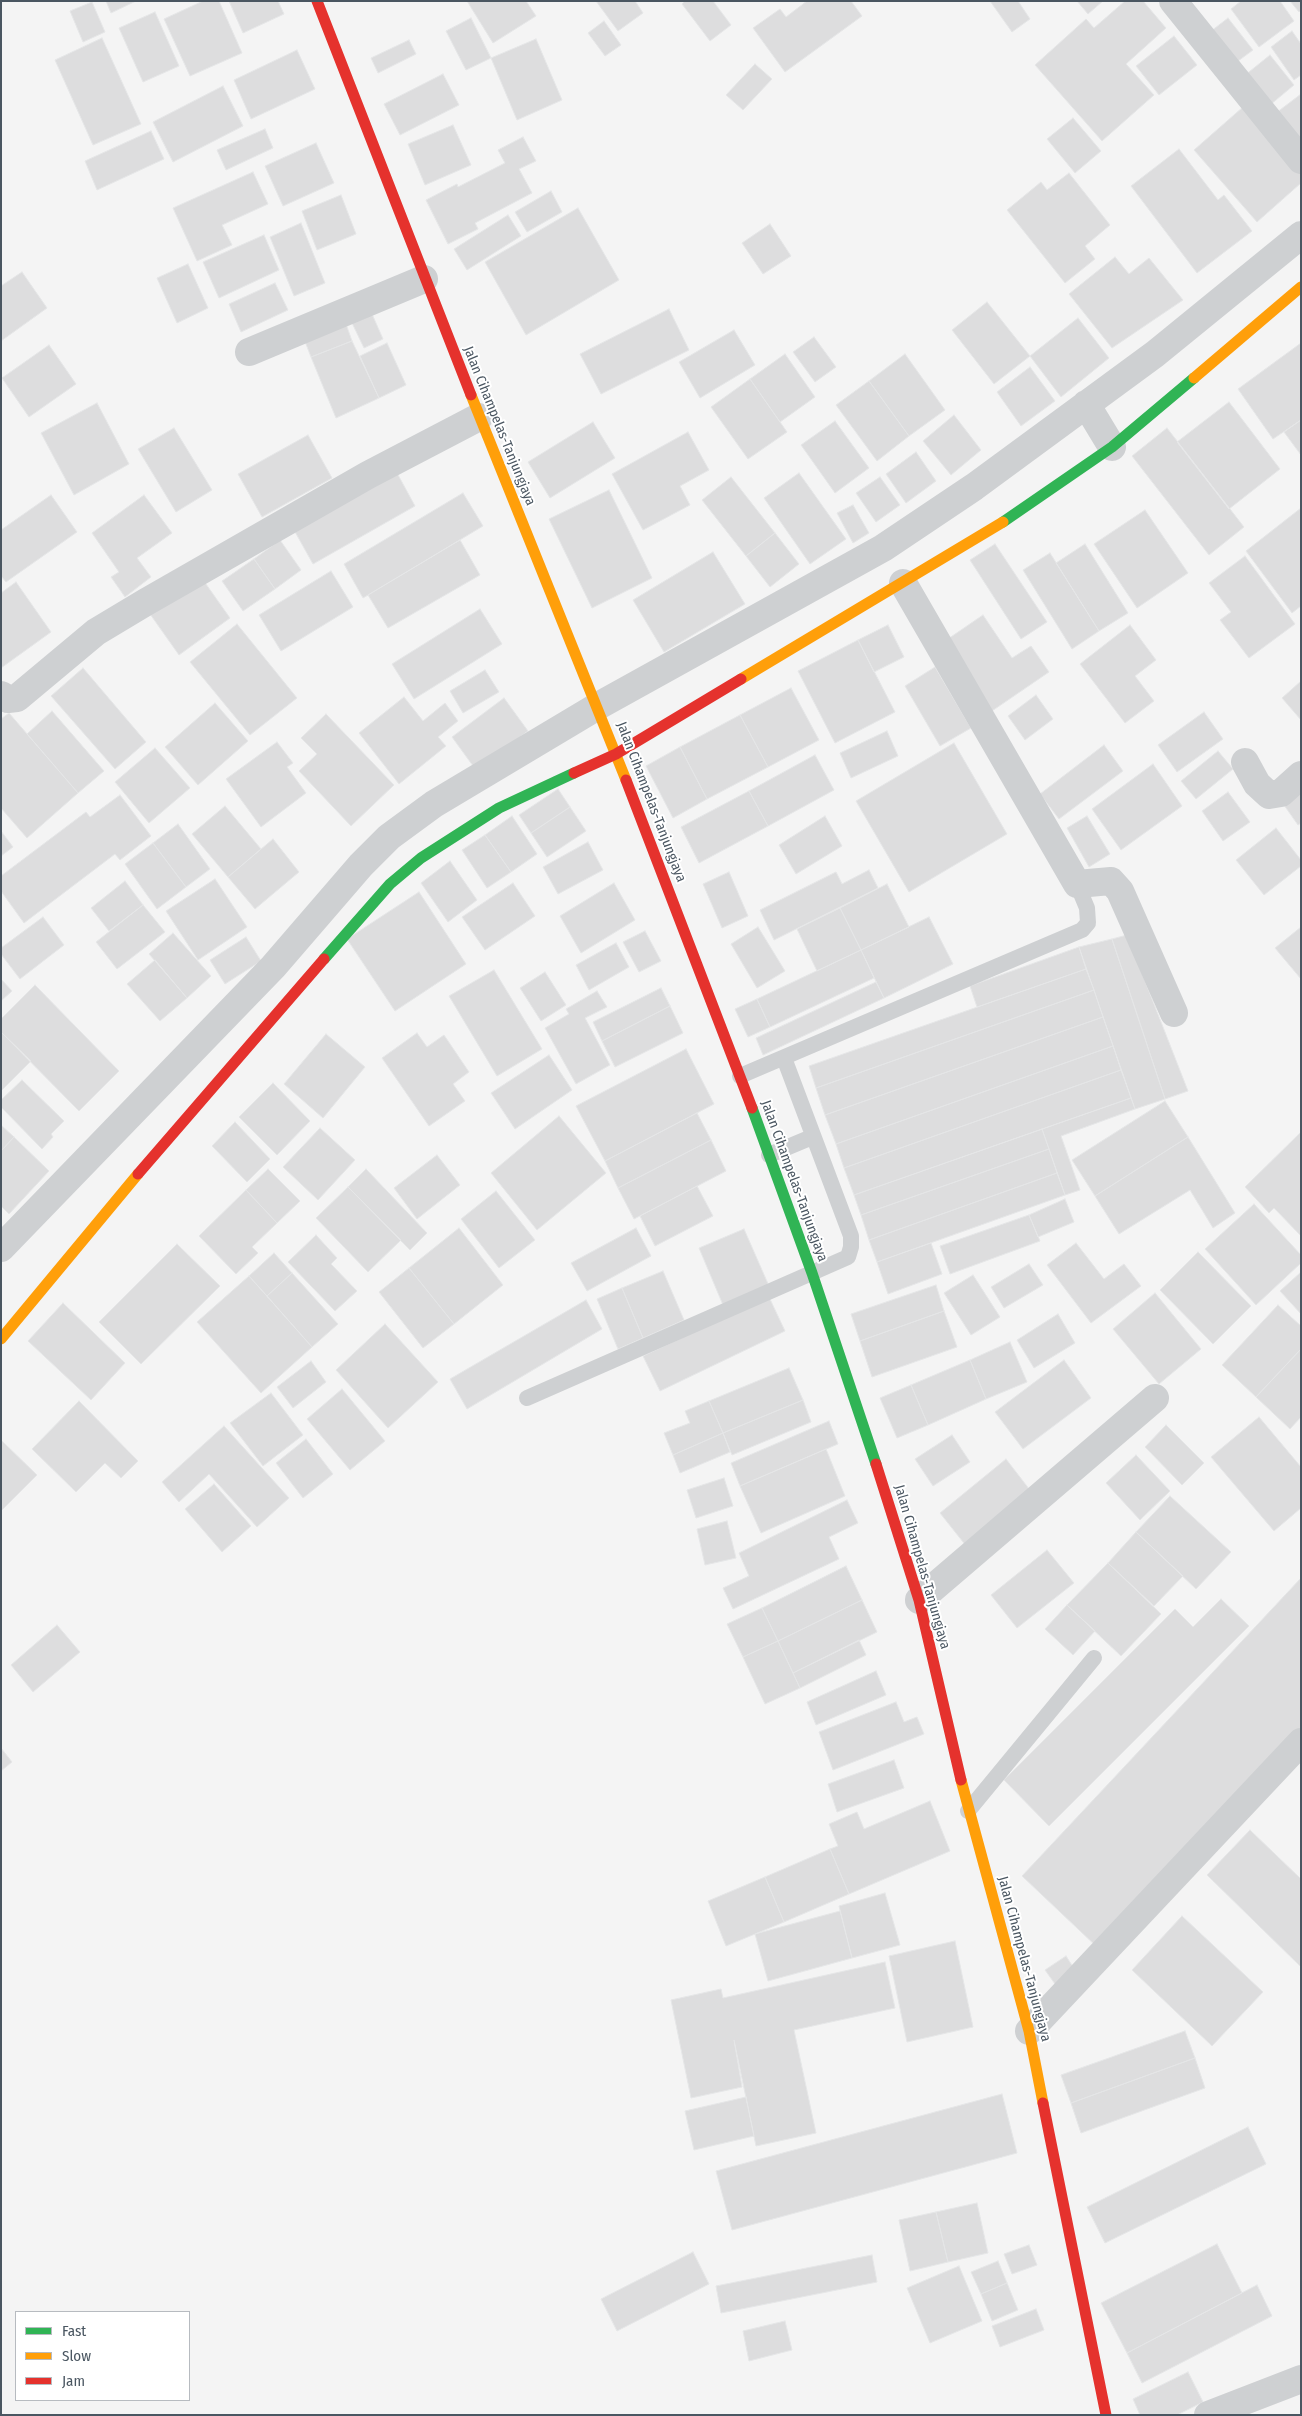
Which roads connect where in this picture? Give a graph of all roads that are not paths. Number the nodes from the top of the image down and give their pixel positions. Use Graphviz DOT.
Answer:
graph roads {
  1 [pos="317,1"];
  2 [pos="1173,1"];
  3 [pos="1301,160"];
  4 [pos="1301,235"];
  5 [pos="424,280"];
  6 [pos="1301,287"];
  7 [pos="249,352"];
  8 [pos="478,417"];
  9 [pos="1100,428"];
  10 [pos="903,583"];
  11 [pos="1,695"];
  12 [pos="598,706"];
  13 [pos="616,754"];
  14 [pos="1245,762"];
  15 [pos="1301,775"];
  16 [pos="1077,884"];
  17 [pos="1174,1013"];
  18 [pos="784,1058"];
  19 [pos="740,1076"];
  20 [pos="812,1137"];
  21 [pos="769,1155"];
  22 [pos="6,1233"];
  23 [pos="812,1274"];
  24 [pos="1,1339"];
  25 [pos="526,1398"];
  26 [pos="1155,1398"];
  27 [pos="919,1600"];
  28 [pos="1094,1658"];
  29 [pos="1301,1742"];
  30 [pos="968,1811"];
  31 [pos="1029,2031"];
  32 [pos="1301,2379"];
  33 [pos="1106,2415"];
  34 [pos="1208,2415"];
  1 -- 5 [label="main road, Jalan Cihampelas-Tanjungjaya"];
  2 -- 3 [label="street"];
  4 -- 9 [label="street"];
  5 -- 7 [label="street"];
  5 -- 8 [label="main road, Jalan Cihampelas-Tanjungjaya"];
  6 -- 9 [label="main road"];
  8 -- 11 [label="street"];
  8 -- 12 [label="main road, Jalan Cihampelas-Tanjungjaya"];
  9 -- 10 [label="main road"];
  9 -- 12 [label="street"];
  10 -- 13 [label="main road"];
  10 -- 16 [label="street"];
  12 -- 13 [label="main road, Jalan Cihampelas-Tanjungjaya"];
  12 -- 22 [label="street"];
  13 -- 19 [label="main road, Jalan Cihampelas-Tanjungjaya"];
  13 -- 24 [label="main road"];
  14 -- 15 [label="street"];
  16 -- 17 [label="street"];
  16 -- 18 [label="lane"];
  18 -- 19 [label="lane"];
  18 -- 20 [label="lane"];
  19 -- 21 [label="main road, Jalan Cihampelas-Tanjungjaya"];
  20 -- 21 [label="lane"];
  20 -- 23 [label="lane"];
  21 -- 23 [label="main road, Jalan Cihampelas-Tanjungjaya"];
  23 -- 25 [label="lane"];
  23 -- 27 [label="main road, Jalan Cihampelas-Tanjungjaya"];
  26 -- 27 [label="street"];
  27 -- 30 [label="main road, Jalan Cihampelas-Tanjungjaya"];
  28 -- 30 [label="lane"];
  29 -- 31 [label="street"];
  30 -- 31 [label="main road, Jalan Cihampelas-Tanjungjaya"];
  31 -- 33 [label="main road, Jalan Cihampelas-Tanjungjaya"];
  32 -- 34 [label="street"];
}
